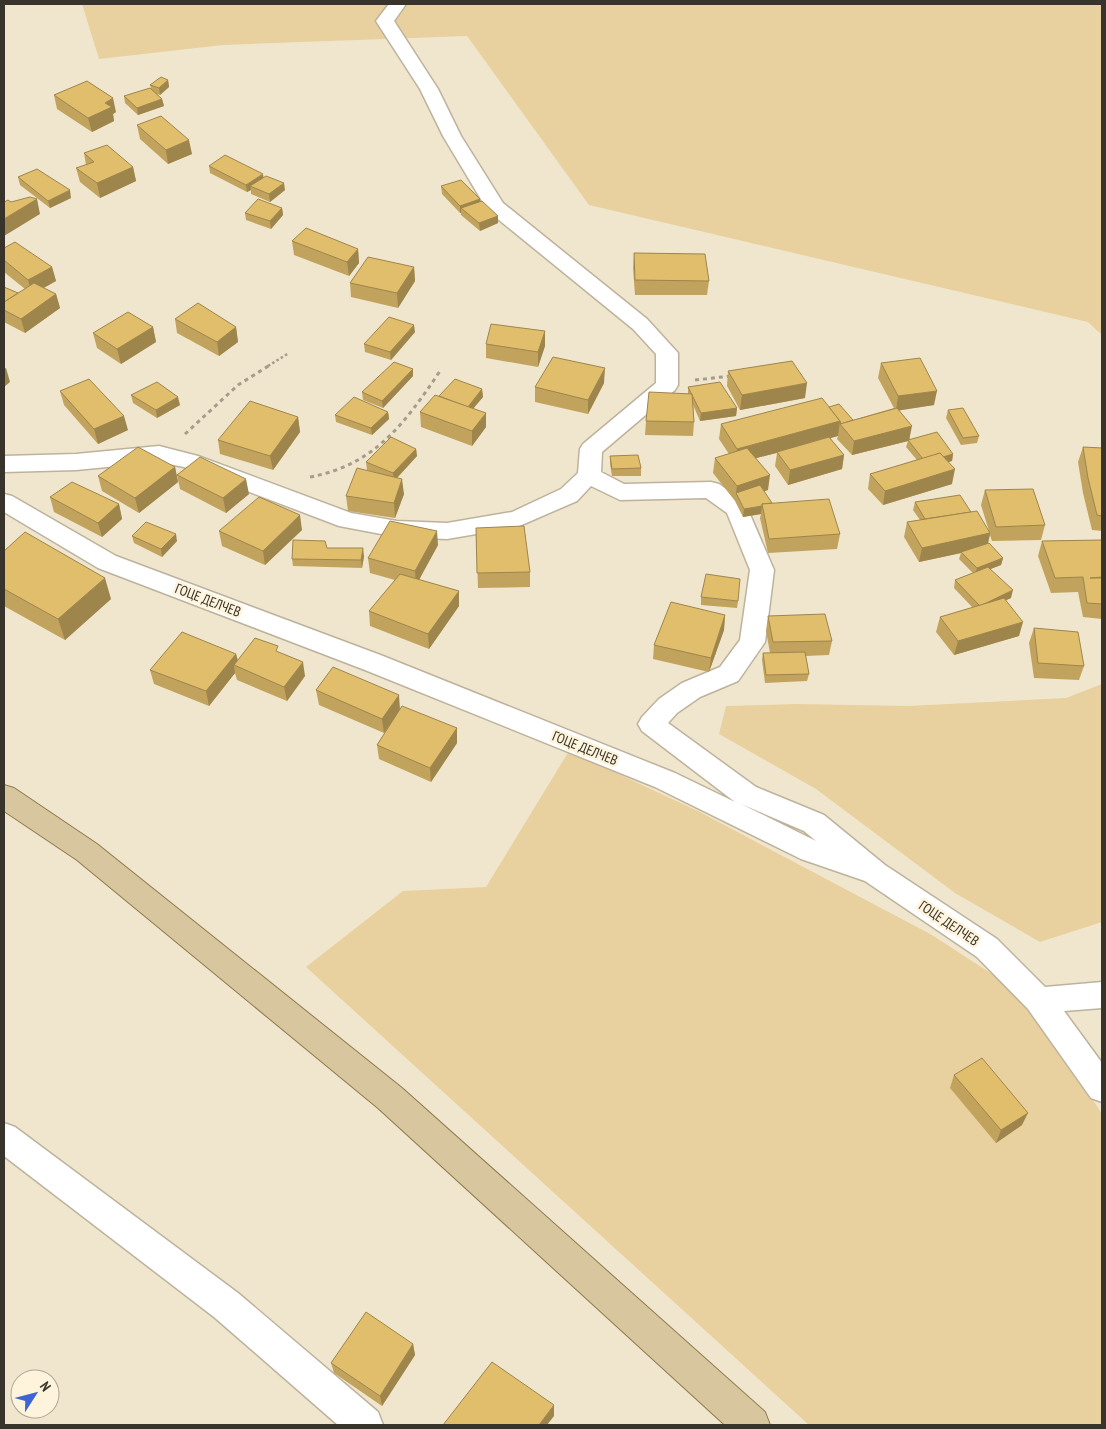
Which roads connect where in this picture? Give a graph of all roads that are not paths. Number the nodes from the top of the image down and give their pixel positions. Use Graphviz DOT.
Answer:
graph roads {
  1 [pos="397,4"];
  2 [pos="4,464"];
  3 [pos="589,475"];
  4 [pos="4,502"];
  5 [pos="4,796"];
  6 [pos="875,873"];
  7 [pos="1102,995"];
  8 [pos="1039,1000"];
  9 [pos="1102,1088"];
  10 [pos="4,1137"];
  11 [pos="366,1425"];
  12 [pos="752,1425"];
  1 -- 3 [label="street"];
  2 -- 3 [label="street"];
  3 -- 6 [label="street"];
  4 -- 6 [label="street, ГОЦЕ ДЕЛЧЕВ"];
  5 -- 12 [label="main road"];
  6 -- 8 [label="street, ГОЦЕ ДЕЛЧЕВ"];
  7 -- 8 [label="street"];
  8 -- 9 [label="street, ГОЦЕ ДЕЛЧЕВ"];
  10 -- 11 [label="street"];
}
